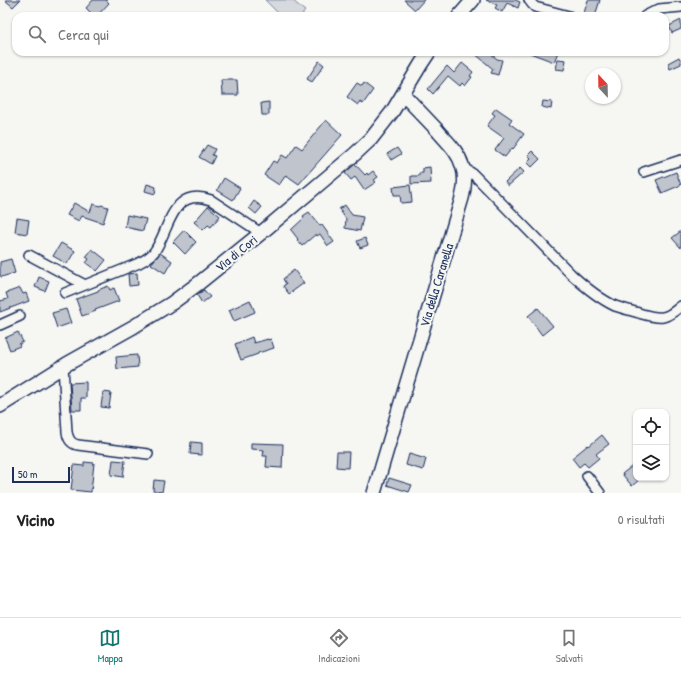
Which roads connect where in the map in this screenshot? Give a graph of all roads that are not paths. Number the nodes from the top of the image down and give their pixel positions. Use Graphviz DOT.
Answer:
graph roads {
  1 [pos="473,0"];
  2 [pos="529,0"];
  3 [pos="681,7"];
  4 [pos="462,12"];
  5 [pos="553,12"];
  6 [pos="653,12"];
  7 [pos="427,56"];
  8 [pos="403,94"];
  9 [pos="681,160"];
  10 [pos="464,168"];
  11 [pos="644,172"];
  12 [pos="261,232"];
  13 [pos="29,255"];
  14 [pos="85,285"];
  15 [pos="65,293"];
  16 [pos="681,306"];
  17 [pos="20,316"];
  18 [pos="0,325"];
  19 [pos="63,366"];
  20 [pos="0,406"];
  21 [pos="148,454"];
  22 [pos="587,476"];
  23 [pos="374,493"];
  24 [pos="600,493"];
  1 -- 4 [label="main road"];
  2 -- 5 [label="street"];
  3 -- 6 [label="street"];
  7 -- 8 [label="main road, Via di Cori"];
  8 -- 10 [label="main road, Via della Caranella"];
  8 -- 12 [label="main road, Via di Cori"];
  9 -- 11 [label="street"];
  10 -- 16 [label="street"];
  10 -- 23 [label="main road, Via della Caranella"];
  12 -- 14 [label="street"];
  12 -- 19 [label="main road, Via di Cori"];
  13 -- 14 [label="street"];
  14 -- 15 [label="street"];
  17 -- 18 [label="street"];
  19 -- 20 [label="main road, Via di Cori"];
  19 -- 21 [label="street"];
  22 -- 24 [label="street"];
}
